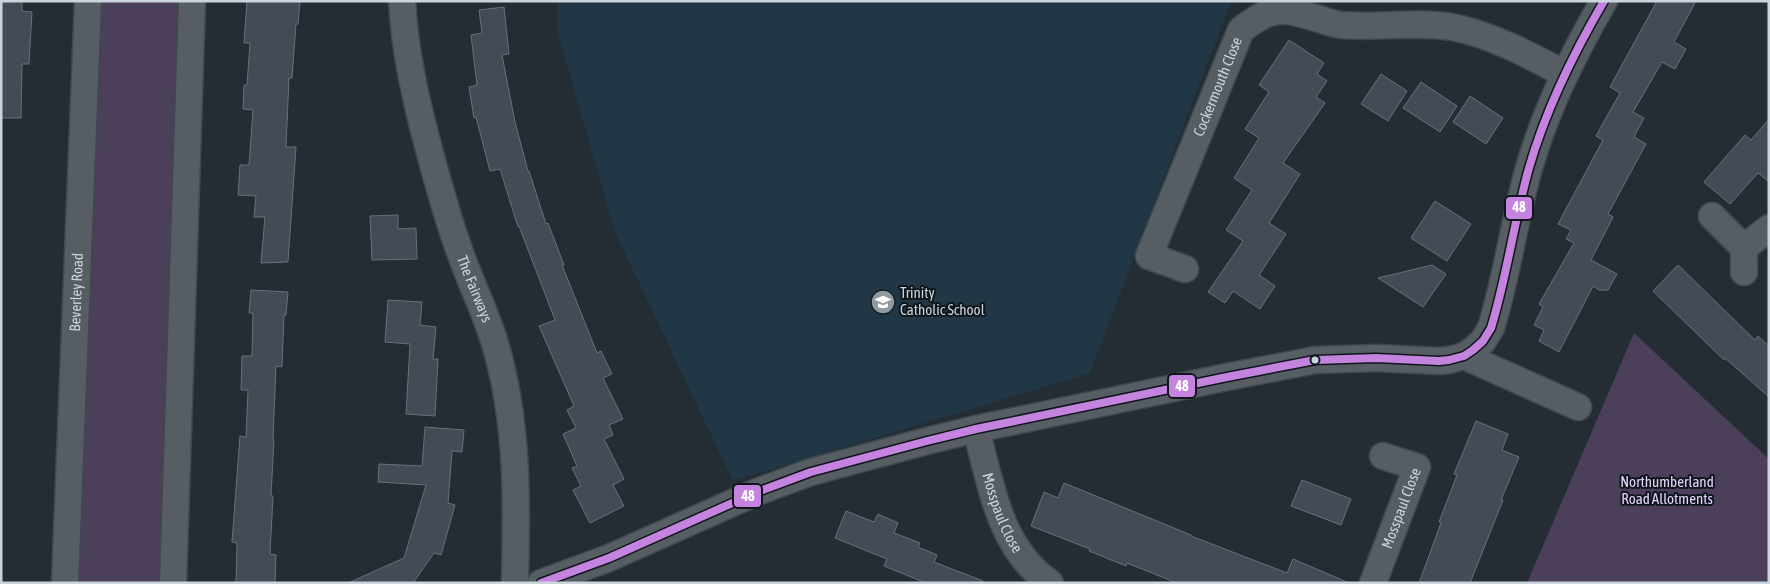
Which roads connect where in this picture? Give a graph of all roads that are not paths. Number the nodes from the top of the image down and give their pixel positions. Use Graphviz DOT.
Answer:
graph roads {
  1 [pos="88,1"];
  2 [pos="192,1"];
  3 [pos="402,1"];
  4 [pos="1604,1"];
  5 [pos="1565,74"];
  6 [pos="1712,216"];
  7 [pos="1769,228"];
  8 [pos="1185,269"];
  9 [pos="1464,356"];
  10 [pos="1578,407"];
  11 [pos="976,429"];
  12 [pos="1384,456"];
  13 [pos="510,582"];
  14 [pos="65,583"];
  15 [pos="173,583"];
  16 [pos="541,583"];
  17 [pos="1050,583"];
  18 [pos="1373,583"];
  1 -- 14 [label="street, Beverley Road"];
  2 -- 15 [label="street"];
  3 -- 13 [label="street, The Fairways"];
  4 -- 5 [label="street"];
  5 -- 8 [label="street, Cockermouth Close"];
  5 -- 9 [label="street"];
  6 -- 7 [label="street"];
  9 -- 10 [label="street"];
  9 -- 11 [label="street"];
  11 -- 16 [label="street"];
  11 -- 17 [label="street, Mosspaul Close"];
  12 -- 18 [label="street, Mosspaul Close"];
}
